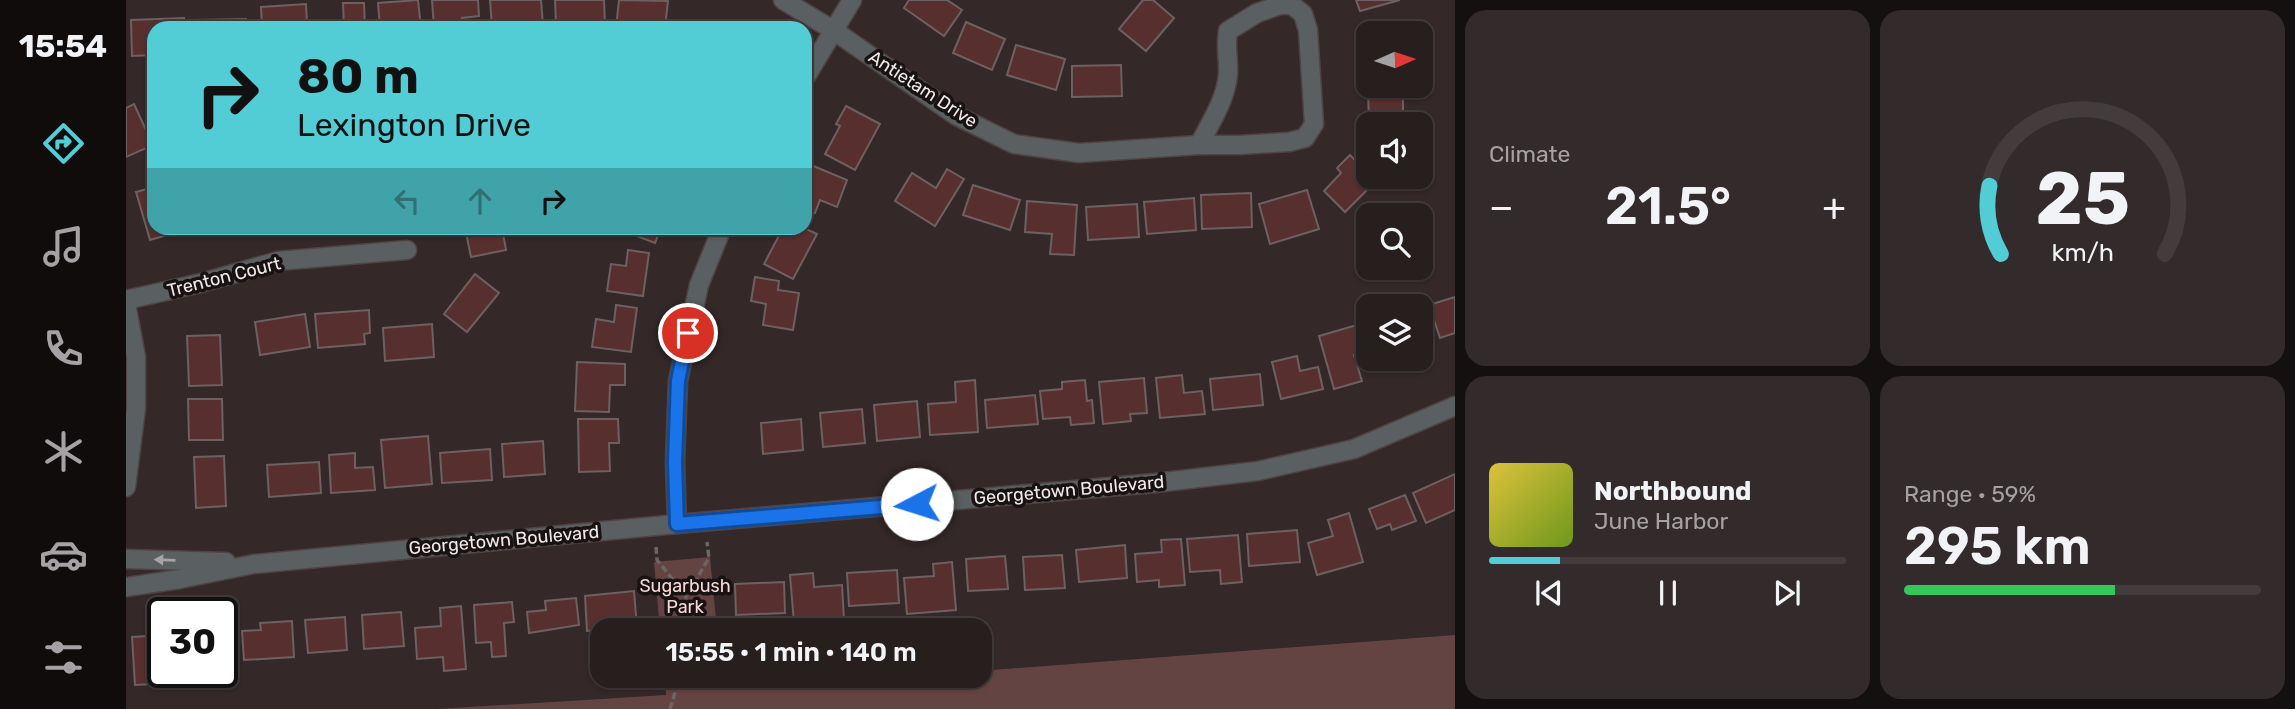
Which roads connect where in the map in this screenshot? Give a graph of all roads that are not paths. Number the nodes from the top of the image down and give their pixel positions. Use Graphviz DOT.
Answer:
graph roads {
  1 [pos="783,0"];
  2 [pos="852,0"];
  3 [pos="833,30"];
  4 [pos="812,66"];
  5 [pos="1199,145"];
  6 [pos="719,235"];
  7 [pos="407,250"];
  8 [pos="126,302"];
  9 [pos="1455,406"];
  10 [pos="126,487"];
  11 [pos="677,524"];
  12 [pos="126,559"];
  13 [pos="254,564"];
  14 [pos="126,587"];
  1 -- 3 [label="street, Antietam Drive"];
  2 -- 3 [label="street"];
  3 -- 4 [label="street"];
  3 -- 5 [label="street, Antietam Drive"];
  5 -- 5 [label="street, Antietam Drive"];
  6 -- 11 [label="street"];
  7 -- 8 [label="street, Trenton Court"];
  8 -- 10 [label="street"];
  9 -- 11 [label="street, Georgetown Boulevard"];
  11 -- 13 [label="street, Georgetown Boulevard"];
  13 -- 12 [label="street, Georgetown Boulevard, one-way"];
  13 -- 14 [label="street, Georgetown Boulevard"];
}
